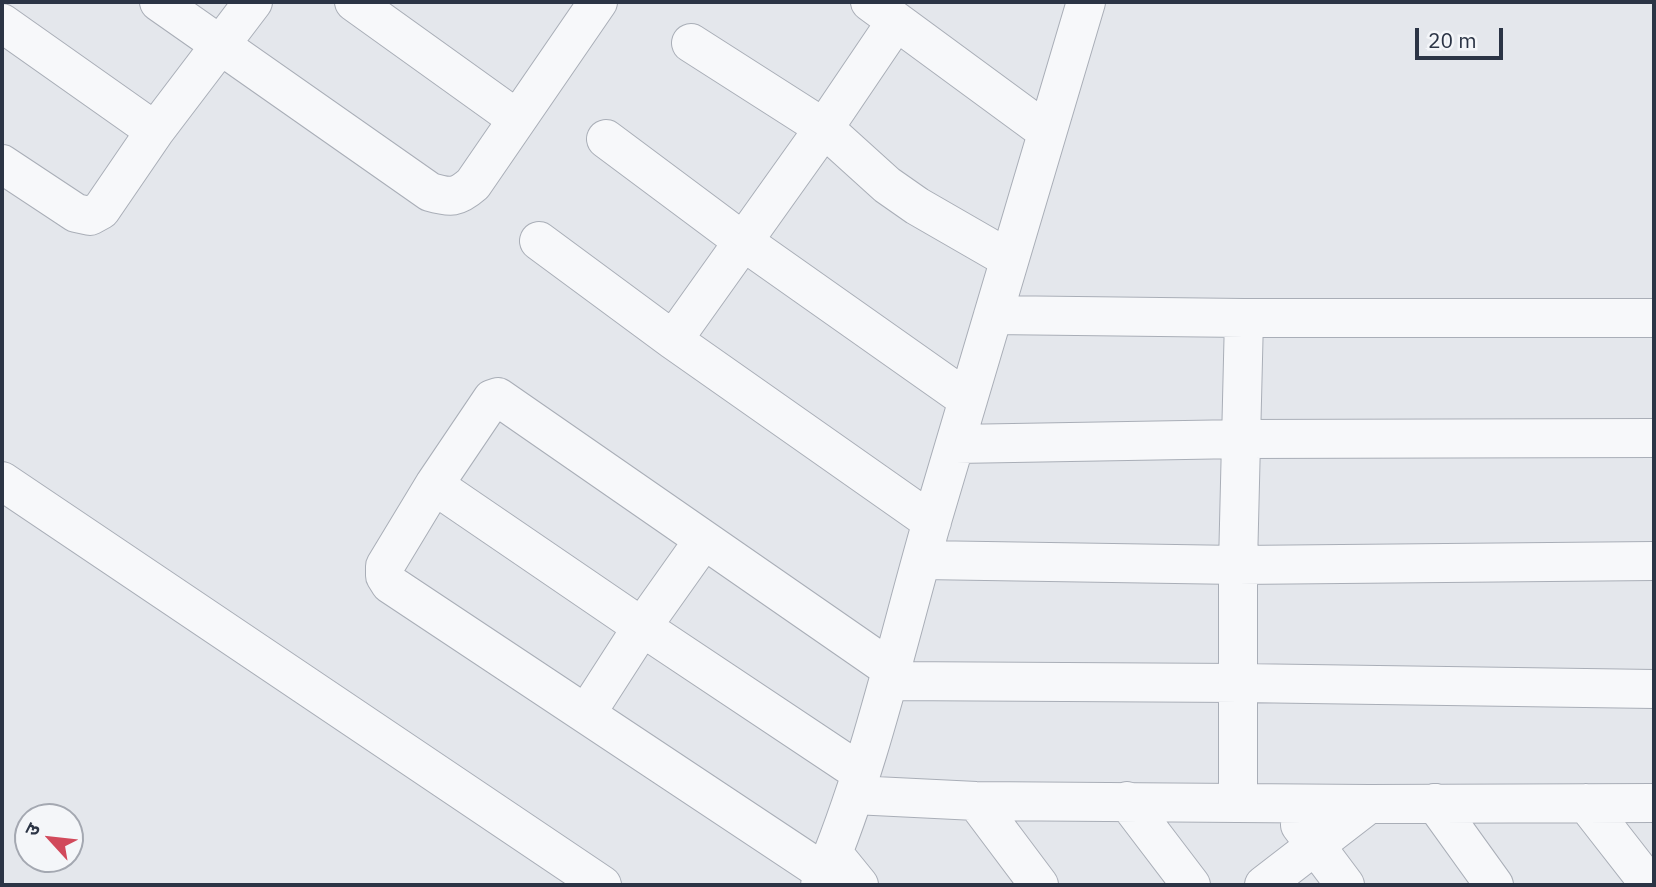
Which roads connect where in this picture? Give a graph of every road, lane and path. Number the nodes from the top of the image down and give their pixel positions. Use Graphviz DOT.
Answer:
graph roads {
  1 [pos="159,2"];
  2 [pos="253,2"];
  3 [pos="354,2"];
  4 [pos="598,2"];
  5 [pos="1086,2"];
  6 [pos="883,12"];
  7 [pos="2,23"];
  8 [pos="691,43"];
  9 [pos="219,44"];
  10 [pos="517,119"];
  11 [pos="824,128"];
  12 [pos="155,131"];
  13 [pos="1047,132"];
  14 [pos="606,139"];
  15 [pos="2,164"];
  16 [pos="539,241"];
  17 [pos="744,242"];
  18 [pos="1009,259"];
  19 [pos="993,315"];
  20 [pos="1244,318"];
  21 [pos="1654,318"];
  22 [pos="673,340"];
  23 [pos="968,400"];
  24 [pos="1654,438"];
  25 [pos="1242,439"];
  26 [pos="956,444"];
  27 [pos="2,481"];
  28 [pos="434,485"];
  29 [pos="932,522"];
  30 [pos="703,541"];
  31 [pos="923,560"];
  32 [pos="1654,561"];
  33 [pos="1238,565"];
  34 [pos="642,627"];
  35 [pos="891,676"];
  36 [pos="1240,683"];
  37 [pos="1654,689"];
  38 [pos="586,714"];
  39 [pos="857,784"];
  40 [pos="975,801"];
  41 [pos="1127,801"];
  42 [pos="1238,801"];
  43 [pos="1283,801"];
  44 [pos="1435,803"];
  45 [pos="1586,803"];
  46 [pos="1654,803"];
  47 [pos="1369,804"];
  48 [pos="1315,846"];
  49 [pos="834,874"];
  50 [pos="602,885"];
  51 [pos="1039,885"];
  52 [pos="1191,885"];
  53 [pos="1264,885"];
  54 [pos="1345,885"];
  55 [pos="1494,885"];
  56 [pos="1650,885"];
  1 -- 9 [label="street"];
  2 -- 9 [label="street"];
  3 -- 10 [label="street"];
  4 -- 10 [label="street"];
  5 -- 13 [label="street"];
  6 -- 11 [label="street"];
  6 -- 13 [label="street"];
  7 -- 12 [label="street"];
  8 -- 11 [label="street"];
  9 -- 10 [label="street"];
  9 -- 12 [label="street"];
  11 -- 17 [label="street"];
  11 -- 18 [label="street"];
  12 -- 15 [label="street"];
  13 -- 18 [label="street"];
  14 -- 17 [label="street"];
  16 -- 22 [label="street"];
  17 -- 22 [label="street"];
  17 -- 23 [label="street"];
  18 -- 19 [label="street"];
  19 -- 20 [label="street"];
  19 -- 23 [label="street"];
  20 -- 21 [label="street"];
  20 -- 25 [label="street"];
  22 -- 29 [label="street"];
  23 -- 26 [label="street"];
  24 -- 25 [label="street"];
  25 -- 26 [label="street"];
  25 -- 33 [label="street"];
  26 -- 29 [label="street"];
  27 -- 50 [label="street"];
  28 -- 30 [label="street"];
  28 -- 34 [label="street"];
  28 -- 38 [label="street"];
  29 -- 31 [label="street"];
  30 -- 34 [label="street"];
  30 -- 35 [label="street"];
  31 -- 33 [label="street"];
  31 -- 35 [label="street"];
  32 -- 33 [label="street"];
  33 -- 36 [label="street"];
  34 -- 38 [label="street"];
  34 -- 39 [label="street"];
  35 -- 36 [label="street"];
  35 -- 39 [label="street"];
  36 -- 37 [label="street"];
  36 -- 42 [label="street"];
  38 -- 49 [label="street"];
  39 -- 40 [label="street"];
  39 -- 49 [label="street"];
  40 -- 41 [label="street"];
  40 -- 51 [label="street"];
  41 -- 42 [label="street"];
  41 -- 52 [label="street"];
  42 -- 43 [label="street"];
  43 -- 47 [label="street"];
  43 -- 48 [label="street"];
  44 -- 45 [label="street"];
  44 -- 47 [label="street"];
  44 -- 55 [label="street"];
  45 -- 46 [label="street"];
  45 -- 56 [label="street"];
  47 -- 48 [label="street"];
  48 -- 53 [label="street"];
  48 -- 54 [label="street"];
}
